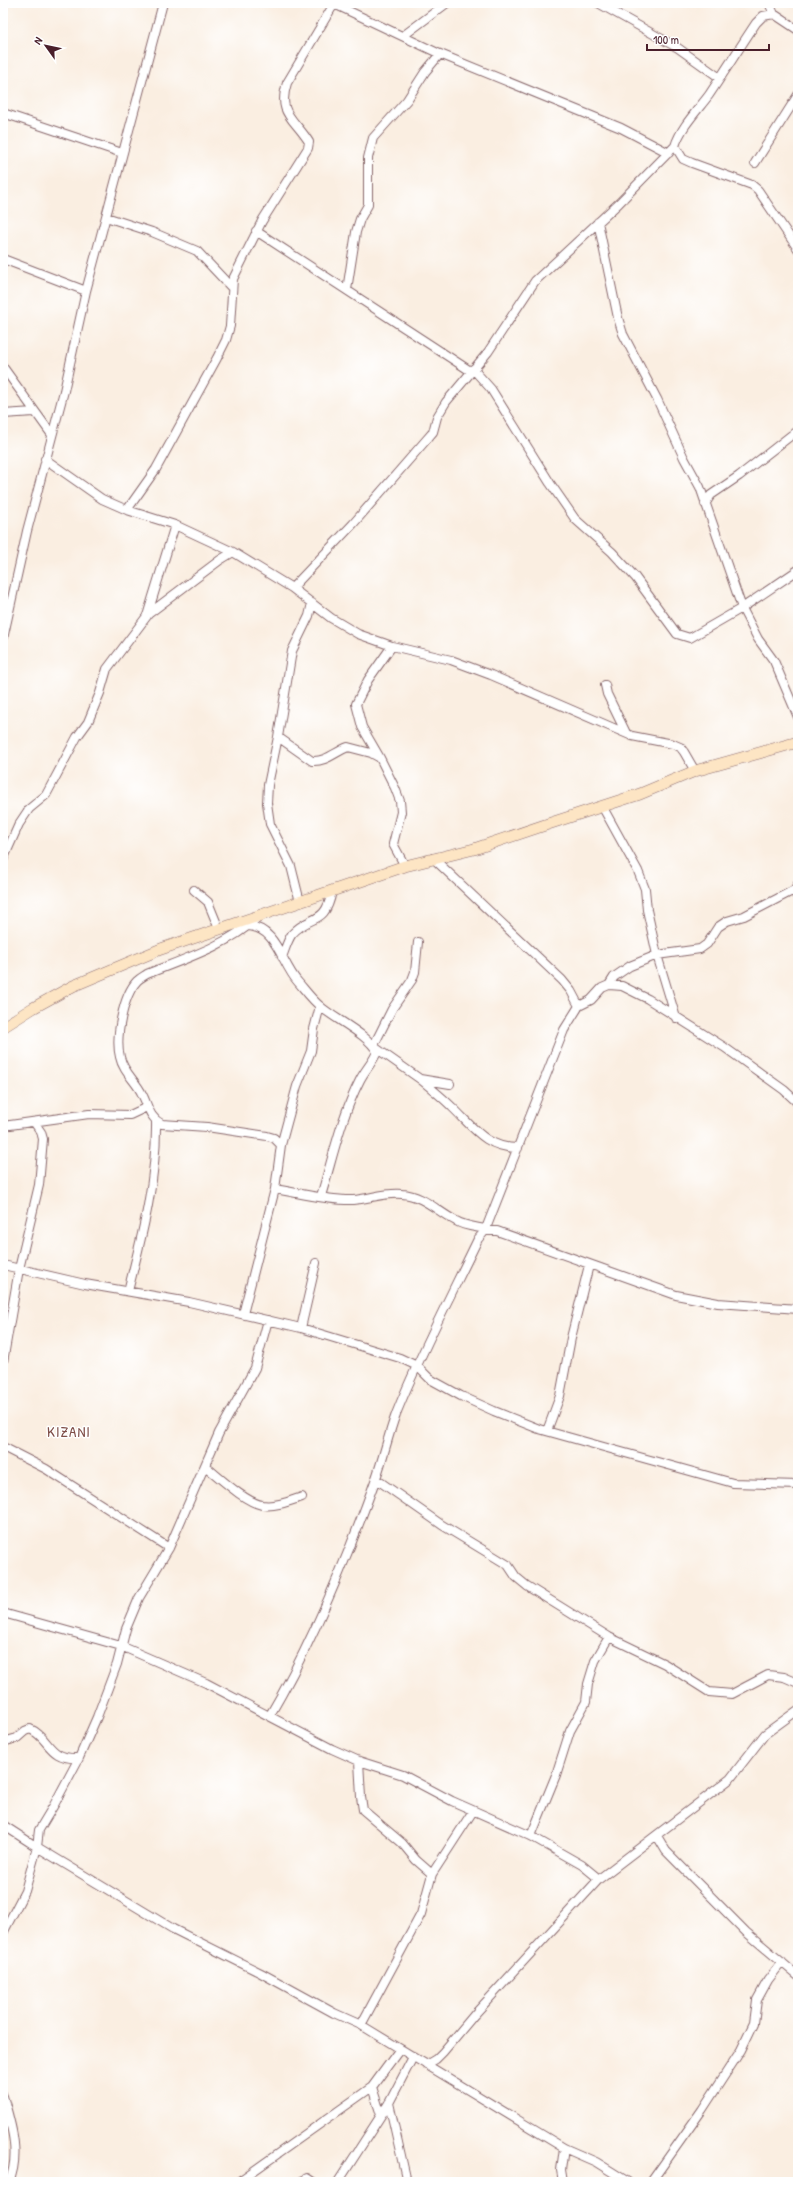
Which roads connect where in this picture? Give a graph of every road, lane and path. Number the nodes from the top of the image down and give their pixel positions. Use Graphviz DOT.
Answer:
graph roads {
  1 [pos="163,3"];
  2 [pos="447,3"];
  3 [pos="598,3"];
  4 [pos="769,3"];
  5 [pos="333,4"];
  6 [pos="774,14"];
  7 [pos="798,30"];
  8 [pos="403,36"];
  9 [pos="440,54"];
  10 [pos="720,78"];
  11 [pos="798,96"];
  12 [pos="3,113"];
  13 [pos="675,146"];
  14 [pos="122,153"];
  15 [pos="669,153"];
  16 [pos="755,163"];
  17 [pos="106,217"];
  18 [pos="598,222"];
  19 [pos="256,231"];
  20 [pos="798,249"];
  21 [pos="3,259"];
  22 [pos="232,287"];
  23 [pos="347,290"];
  24 [pos="86,291"];
  25 [pos="3,367"];
  26 [pos="472,371"];
  27 [pos="34,412"];
  28 [pos="3,414"];
  29 [pos="798,430"];
  30 [pos="52,435"];
  31 [pos="45,459"];
  32 [pos="705,504"];
  33 [pos="127,510"];
  34 [pos="175,525"];
  35 [pos="233,552"];
  36 [pos="798,570"];
  37 [pos="292,588"];
  38 [pos="312,603"];
  39 [pos="742,608"];
  40 [pos="147,616"];
  41 [pos="3,638"];
  42 [pos="392,646"];
  43 [pos="605,685"];
  44 [pos="798,717"];
  45 [pos="626,733"];
  46 [pos="278,737"];
  47 [pos="798,742"];
  48 [pos="380,758"];
  49 [pos="695,771"];
  50 [pos="602,806"];
  51 [pos="432,858"];
  52 [pos="3,860"];
  53 [pos="405,866"];
  54 [pos="194,890"];
  55 [pos="332,891"];
  56 [pos="797,891"];
  57 [pos="300,902"];
  58 [pos="259,916"];
  59 [pos="248,926"];
  60 [pos="219,929"];
  61 [pos="418,942"];
  62 [pos="657,955"];
  63 [pos="282,957"];
  64 [pos="609,985"];
  65 [pos="320,1006"];
  66 [pos="579,1006"];
  67 [pos="676,1018"];
  68 [pos="3,1028"];
  69 [pos="375,1047"];
  70 [pos="420,1079"];
  71 [pos="450,1084"];
  72 [pos="798,1103"];
  73 [pos="147,1108"];
  74 [pos="156,1121"];
  75 [pos="34,1122"];
  76 [pos="3,1126"];
  77 [pos="284,1133"];
  78 [pos="274,1138"];
  79 [pos="281,1145"];
  80 [pos="518,1148"];
  81 [pos="275,1189"];
  82 [pos="322,1196"];
  83 [pos="485,1230"];
  84 [pos="316,1263"];
  85 [pos="3,1265"];
  86 [pos="589,1265"];
  87 [pos="19,1269"];
  88 [pos="128,1291"];
  89 [pos="798,1309"];
  90 [pos="243,1314"];
  91 [pos="268,1320"];
  92 [pos="301,1328"];
  93 [pos="3,1362"];
  94 [pos="417,1366"];
  95 [pos="547,1431"];
  96 [pos="3,1447"];
  97 [pos="206,1466"];
  98 [pos="376,1479"];
  99 [pos="798,1485"];
  100 [pos="302,1497"];
  101 [pos="169,1548"];
  102 [pos="3,1613"];
  103 [pos="609,1636"];
  104 [pos="121,1646"];
  105 [pos="798,1683"];
  106 [pos="798,1710"];
  107 [pos="270,1715"];
  108 [pos="3,1742"];
  109 [pos="78,1758"];
  110 [pos="359,1761"];
  111 [pos="473,1811"];
  112 [pos="3,1825"];
  113 [pos="39,1830"];
  114 [pos="531,1836"];
  115 [pos="657,1836"];
  116 [pos="23,1838"];
  117 [pos="37,1847"];
  118 [pos="432,1874"];
  119 [pos="599,1879"];
  120 [pos="3,1933"];
  121 [pos="782,1962"];
  122 [pos="798,1976"];
  123 [pos="361,2025"];
  124 [pos="400,2049"];
  125 [pos="413,2057"];
  126 [pos="426,2065"];
  127 [pos="372,2087"];
  128 [pos="3,2096"];
  129 [pos="389,2103"];
  130 [pos="381,2115"];
  131 [pos="564,2148"];
  132 [pos="8,2182"];
  133 [pos="238,2182"];
  134 [pos="300,2182"];
  135 [pos="313,2182"];
  136 [pos="338,2182"];
  137 [pos="407,2182"];
  138 [pos="563,2182"];
  139 [pos="628,2182"];
  140 [pos="651,2182"];
  1 -- 14 [label="street"];
  2 -- 8 [label="street"];
  3 -- 10 [label="street"];
  4 -- 6 [label="street"];
  5 -- 8 [label="street"];
  5 -- 19 [label="street"];
  6 -- 7 [label="street"];
  6 -- 10 [label="street"];
  8 -- 9 [label="street"];
  9 -- 15 [label="street"];
  9 -- 23 [label="street"];
  10 -- 13 [label="street"];
  11 -- 16 [label="street"];
  12 -- 14 [label="street"];
  13 -- 15 [label="street"];
  13 -- 20 [label="street"];
  14 -- 17 [label="street"];
  15 -- 18 [label="street"];
  17 -- 22 [label="street"];
  17 -- 24 [label="street"];
  18 -- 26 [label="street"];
  18 -- 32 [label="street"];
  19 -- 22 [label="street"];
  19 -- 23 [label="street"];
  21 -- 24 [label="street"];
  22 -- 33 [label="street"];
  23 -- 26 [label="street"];
  24 -- 30 [label="street"];
  25 -- 27 [label="street"];
  26 -- 37 [label="street"];
  26 -- 39 [label="street"];
  27 -- 28 [label="street"];
  27 -- 30 [label="street"];
  29 -- 32 [label="street"];
  30 -- 31 [label="street"];
  31 -- 33 [label="street"];
  31 -- 41 [label="street"];
  32 -- 39 [label="street"];
  33 -- 34 [label="street"];
  34 -- 35 [label="street"];
  34 -- 40 [label="street"];
  35 -- 37 [label="street"];
  35 -- 40 [label="street"];
  36 -- 39 [label="street"];
  37 -- 38 [label="street"];
  38 -- 42 [label="street"];
  38 -- 46 [label="street"];
  39 -- 44 [label="street"];
  40 -- 52 [label="street"];
  42 -- 45 [label="street"];
  42 -- 48 [label="street"];
  43 -- 45 [label="street"];
  45 -- 49 [label="street"];
  46 -- 48 [label="street"];
  46 -- 57 [label="street"];
  47 -- 49 [label="main road"];
  48 -- 53 [label="street"];
  49 -- 50 [label="main road"];
  50 -- 51 [label="main road"];
  50 -- 62 [label="street"];
  51 -- 53 [label="main road"];
  51 -- 66 [label="street"];
  53 -- 55 [label="main road"];
  54 -- 60 [label="street"];
  55 -- 57 [label="main road"];
  55 -- 63 [label="street"];
  56 -- 62 [label="street"];
  57 -- 58 [label="main road"];
  58 -- 59 [label="street"];
  58 -- 60 [label="main road"];
  59 -- 63 [label="street"];
  59 -- 73 [label="street"];
  60 -- 68 [label="main road"];
  61 -- 69 [label="street"];
  62 -- 64 [label="street"];
  62 -- 67 [label="street"];
  63 -- 65 [label="street"];
  64 -- 66 [label="street"];
  64 -- 67 [label="street"];
  65 -- 69 [label="street"];
  65 -- 77 [label="street"];
  66 -- 80 [label="street"];
  67 -- 72 [label="street"];
  69 -- 70 [label="street"];
  69 -- 82 [label="street"];
  70 -- 71 [label="street"];
  70 -- 80 [label="street"];
  73 -- 74 [label="street"];
  73 -- 75 [label="street"];
  74 -- 78 [label="street"];
  74 -- 88 [label="street"];
  75 -- 76 [label="street"];
  75 -- 87 [label="street"];
  77 -- 78 [label="street"];
  77 -- 79 [label="street"];
  78 -- 79 [label="street"];
  79 -- 81 [label="street"];
  80 -- 83 [label="street"];
  81 -- 82 [label="street"];
  81 -- 90 [label="street"];
  82 -- 83 [label="street"];
  83 -- 86 [label="street"];
  83 -- 94 [label="street"];
  84 -- 92 [label="street"];
  85 -- 87 [label="street"];
  86 -- 89 [label="street"];
  86 -- 95 [label="street"];
  87 -- 88 [label="street"];
  87 -- 93 [label="street"];
  88 -- 90 [label="street"];
  90 -- 91 [label="street"];
  91 -- 92 [label="street"];
  91 -- 97 [label="street"];
  92 -- 94 [label="street"];
  94 -- 95 [label="street"];
  94 -- 98 [label="street"];
  95 -- 99 [label="street"];
  96 -- 101 [label="street"];
  97 -- 100 [label="street"];
  97 -- 101 [label="street"];
  98 -- 103 [label="street"];
  98 -- 107 [label="street"];
  101 -- 104 [label="street"];
  102 -- 104 [label="street"];
  103 -- 105 [label="street"];
  103 -- 114 [label="street"];
  104 -- 107 [label="street"];
  104 -- 109 [label="street"];
  106 -- 115 [label="street"];
  107 -- 110 [label="street"];
  108 -- 109 [label="street"];
  109 -- 113 [label="street"];
  110 -- 111 [label="street"];
  110 -- 118 [label="street"];
  111 -- 114 [label="street"];
  111 -- 118 [label="street"];
  112 -- 116 [label="street"];
  113 -- 116 [label="street"];
  113 -- 117 [label="street"];
  114 -- 119 [label="street"];
  115 -- 119 [label="street"];
  115 -- 121 [label="street"];
  116 -- 117 [label="street"];
  117 -- 120 [label="street"];
  117 -- 123 [label="street"];
  118 -- 123 [label="street"];
  119 -- 126 [label="street"];
  121 -- 122 [label="street"];
  121 -- 140 [label="street"];
  123 -- 124 [label="street"];
  124 -- 125 [label="street"];
  124 -- 127 [label="street"];
  125 -- 126 [label="street"];
  125 -- 129 [label="street"];
  126 -- 131 [label="street"];
  127 -- 130 [label="street"];
  127 -- 133 [label="street"];
  128 -- 132 [label="street"];
  129 -- 130 [label="street"];
  129 -- 137 [label="street"];
  130 -- 136 [label="street"];
  131 -- 138 [label="street"];
  131 -- 139 [label="street"];
  134 -- 135 [label="street"];
}
